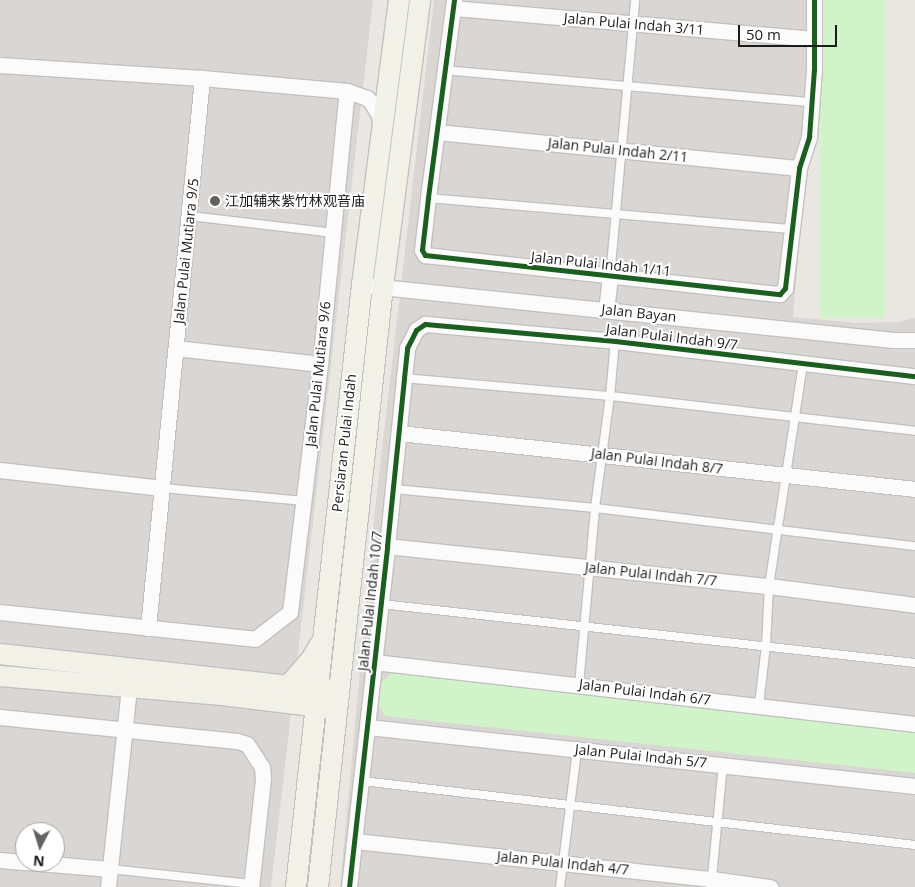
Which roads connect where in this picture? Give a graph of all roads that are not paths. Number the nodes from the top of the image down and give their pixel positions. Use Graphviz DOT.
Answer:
graph roads {
  1 [pos="399,0"];
  2 [pos="420,0"];
  3 [pos="634,0"];
  4 [pos="814,0"];
  5 [pos="453,4"];
  6 [pos="632,24"];
  7 [pos="814,39"];
  8 [pos="0,66"];
  9 [pos="444,70"];
  10 [pos="202,78"];
  11 [pos="627,86"];
  12 [pos="347,91"];
  13 [pos="811,102"];
  14 [pos="437,132"];
  15 [pos="382,133"];
  16 [pos="621,150"];
  17 [pos="799,168"];
  18 [pos="428,198"];
  19 [pos="616,213"];
  20 [pos="190,216"];
  21 [pos="791,229"];
  22 [pos="334,233"];
  23 [pos="610,277"];
  24 [pos="362,284"];
  25 [pos="383,286"];
  26 [pos="606,310"];
  27 [pos="425,324"];
  28 [pos="915,340"];
  29 [pos="615,341"];
  30 [pos="176,348"];
  31 [pos="320,364"];
  32 [pos="803,364"];
  33 [pos="915,376"];
  34 [pos="404,378"];
  35 [pos="610,396"];
  36 [pos="795,419"];
  37 [pos="915,431"];
  38 [pos="399,433"];
  39 [pos="602,454"];
  40 [pos="0,470"];
  41 [pos="785,476"];
  42 [pos="162,488"];
  43 [pos="394,488"];
  44 [pos="915,489"];
  45 [pos="304,501"];
  46 [pos="595,508"];
  47 [pos="778,529"];
  48 [pos="387,546"];
  49 [pos="915,546"];
  50 [pos="589,568"];
  51 [pos="769,586"];
  52 [pos="381,604"];
  53 [pos="915,605"];
  54 [pos="0,612"];
  55 [pos="583,626"];
  56 [pos="148,628"];
  57 [pos="322,640"];
  58 [pos="766,645"];
  59 [pos="0,654"];
  60 [pos="374,662"];
  61 [pos="915,663"];
  62 [pos="0,676"];
  63 [pos="579,685"];
  64 [pos="129,686"];
  65 [pos="287,695"];
  66 [pos="316,698"];
  67 [pos="338,700"];
  68 [pos="759,705"];
  69 [pos="0,717"];
  70 [pos="915,724"];
  71 [pos="368,727"];
  72 [pos="124,730"];
  73 [pos="312,734"];
  74 [pos="577,750"];
  75 [pos="723,764"];
  76 [pos="362,781"];
  77 [pos="915,786"];
  78 [pos="570,805"];
  79 [pos="719,821"];
  80 [pos="355,841"];
  81 [pos="915,845"];
  82 [pos="0,860"];
  83 [pos="15,861"];
  84 [pos="564,864"];
  85 [pos="65,865"];
  86 [pos="110,869"];
  87 [pos="711,883"];
  88 [pos="251,886"];
  89 [pos="108,887"];
  90 [pos="296,887"];
  91 [pos="318,887"];
  92 [pos="349,887"];
  93 [pos="560,887"];
  94 [pos="770,887"];
  1 -- 15 [label="main road, Persiaran Pulai Indah"];
  2 -- 25 [label="main road, Persiaran Pulai Indah"];
  3 -- 6 [label="lane"];
  4 -- 7 [label="street"];
  5 -- 6 [label="street, Jalan Pulai Indah 3/11"];
  5 -- 9 [label="street"];
  6 -- 7 [label="street, Jalan Pulai Indah 3/11"];
  6 -- 11 [label="lane"];
  7 -- 13 [label="street"];
  8 -- 10 [label="street"];
  9 -- 11 [label="lane"];
  9 -- 14 [label="street"];
  10 -- 12 [label="street"];
  10 -- 20 [label="street, Jalan Pulai Mutiara 9/5"];
  11 -- 13 [label="lane"];
  11 -- 16 [label="lane"];
  12 -- 15 [label="street"];
  12 -- 22 [label="street, Jalan Pulai Mutiara 9/6"];
  13 -- 17 [label="street"];
  14 -- 16 [label="street, Jalan Pulai Indah 2/11"];
  14 -- 18 [label="street"];
  15 -- 24 [label="main road, Persiaran Pulai Indah"];
  16 -- 17 [label="street, Jalan Pulai Indah 2/11"];
  16 -- 19 [label="lane"];
  17 -- 21 [label="street"];
  18 -- 19 [label="lane"];
  18 -- 23 [label="street, Jalan Pulai Indah 1/11"];
  19 -- 21 [label="lane"];
  19 -- 23 [label="lane"];
  20 -- 22 [label="lane"];
  20 -- 30 [label="street, Jalan Pulai Mutiara 9/5"];
  21 -- 23 [label="street, Jalan Pulai Indah 1/11"];
  22 -- 31 [label="street, Jalan Pulai Mutiara 9/6"];
  23 -- 26 [label="street"];
  24 -- 25 [label="street, Jalan Bayan"];
  24 -- 57 [label="main road, Persiaran Pulai Indah"];
  25 -- 26 [label="street, Jalan Bayan"];
  25 -- 67 [label="main road, Persiaran Pulai Indah"];
  26 -- 28 [label="street, Jalan Bayan"];
  27 -- 29 [label="street, Jalan Pulai Indah 9/7"];
  27 -- 34 [label="street, Jalan Pulai Indah 10/7"];
  29 -- 32 [label="street, Jalan Pulai Indah 9/7"];
  29 -- 35 [label="lane"];
  30 -- 31 [label="street"];
  30 -- 42 [label="street, Jalan Pulai Mutiara 9/5"];
  31 -- 45 [label="street, Jalan Pulai Mutiara 9/6"];
  32 -- 33 [label="street, Jalan Pulai Indah 9/7"];
  32 -- 36 [label="lane"];
  34 -- 35 [label="lane"];
  34 -- 38 [label="street, Jalan Pulai Indah 10/7"];
  35 -- 36 [label="lane"];
  35 -- 39 [label="lane"];
  36 -- 37 [label="lane"];
  36 -- 41 [label="lane"];
  38 -- 39 [label="street, Jalan Pulai Indah 8/7"];
  38 -- 43 [label="street, Jalan Pulai Indah 10/7"];
  39 -- 41 [label="street, Jalan Pulai Indah 8/7"];
  39 -- 46 [label="lane"];
  40 -- 42 [label="street"];
  41 -- 44 [label="street, Jalan Pulai Indah 8/7"];
  41 -- 47 [label="lane"];
  42 -- 45 [label="lane"];
  42 -- 56 [label="street, Jalan Pulai Mutiara 9/5"];
  43 -- 46 [label="lane"];
  43 -- 48 [label="street, Jalan Pulai Indah 10/7"];
  45 -- 56 [label="street, Jalan Pulai Mutiara 9/6"];
  46 -- 47 [label="lane"];
  46 -- 50 [label="lane"];
  47 -- 49 [label="lane"];
  47 -- 51 [label="lane"];
  48 -- 50 [label="street, Jalan Pulai Indah 7/7"];
  48 -- 52 [label="street, Jalan Pulai Indah 10/7"];
  50 -- 51 [label="street, Jalan Pulai Indah 7/7"];
  50 -- 55 [label="lane"];
  51 -- 53 [label="street, Jalan Pulai Indah 7/7"];
  51 -- 58 [label="lane"];
  52 -- 55 [label="lane"];
  52 -- 60 [label="street, Jalan Pulai Indah 10/7"];
  54 -- 56 [label="street"];
  55 -- 58 [label="lane"];
  55 -- 63 [label="lane"];
  57 -- 65 [label="main road"];
  57 -- 66 [label="main road, Persiaran Pulai Indah"];
  58 -- 61 [label="lane"];
  58 -- 68 [label="lane"];
  59 -- 65 [label="main road"];
  60 -- 63 [label="street, Jalan Pulai Indah 6/7"];
  60 -- 71 [label="street, Jalan Pulai Indah 10/7"];
  62 -- 64 [label="main road"];
  63 -- 68 [label="street, Jalan Pulai Indah 6/7"];
  64 -- 65 [label="main road"];
  64 -- 72 [label="street"];
  65 -- 66 [label="main road"];
  65 -- 73 [label="main road"];
  66 -- 67 [label="main road"];
  66 -- 73 [label="main road, Persiaran Pulai Indah"];
  67 -- 91 [label="main road, Persiaran Pulai Indah"];
  68 -- 70 [label="street, Jalan Pulai Indah 6/7"];
  69 -- 72 [label="street"];
  71 -- 74 [label="street, Jalan Pulai Indah 5/7"];
  71 -- 76 [label="street, Jalan Pulai Indah 10/7"];
  72 -- 86 [label="street"];
  72 -- 88 [label="street"];
  73 -- 90 [label="main road, Persiaran Pulai Indah"];
  74 -- 75 [label="street, Jalan Pulai Indah 5/7"];
  74 -- 78 [label="lane"];
  75 -- 77 [label="street, Jalan Pulai Indah 5/7"];
  75 -- 79 [label="lane"];
  76 -- 78 [label="lane"];
  76 -- 80 [label="street, Jalan Pulai Indah 10/7"];
  78 -- 79 [label="lane"];
  78 -- 84 [label="lane"];
  79 -- 81 [label="lane"];
  79 -- 87 [label="lane"];
  80 -- 84 [label="street, Jalan Pulai Indah 4/7"];
  80 -- 92 [label="street, Jalan Pulai Indah 10/7"];
  82 -- 83 [label="street"];
  84 -- 87 [label="street, Jalan Pulai Indah 4/7"];
  84 -- 93 [label="lane"];
  85 -- 86 [label="street"];
  86 -- 88 [label="lane"];
  86 -- 89 [label="street"];
  87 -- 94 [label="street, Jalan Pulai Indah 4/7"];
}
